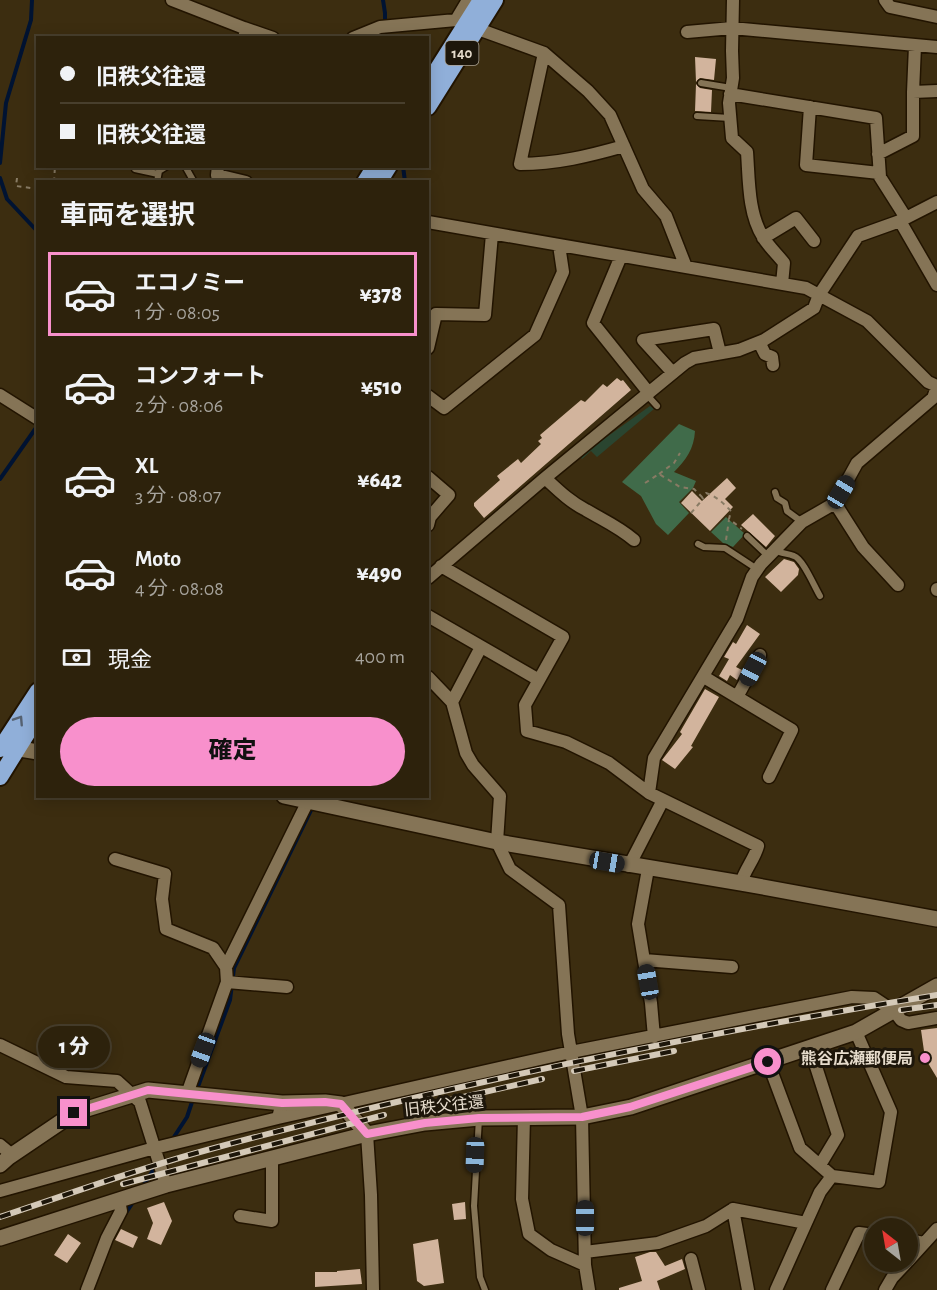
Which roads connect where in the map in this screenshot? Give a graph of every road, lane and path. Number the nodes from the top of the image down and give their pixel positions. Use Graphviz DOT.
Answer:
graph roads {
  1 [pos="172,0"];
  2 [pos="468,0"];
  3 [pos="481,0"];
  4 [pos="495,0"];
  5 [pos="733,0"];
  6 [pos="885,0"];
  7 [pos="937,17"];
  8 [pos="466,25"];
  9 [pos="732,27"];
  10 [pos="687,32"];
  11 [pos="245,33"];
  12 [pos="262,36"];
  13 [pos="358,36"];
  14 [pos="915,46"];
  15 [pos="937,47"];
  16 [pos="544,53"];
  17 [pos="429,82"];
  18 [pos="701,84"];
  19 [pos="731,91"];
  20 [pos="937,91"];
  21 [pos="913,92"];
  22 [pos="429,104"];
  23 [pos="810,107"];
  24 [pos="697,116"];
  25 [pos="730,118"];
  26 [pos="624,146"];
  27 [pos="878,154"];
  28 [pos="165,168"];
  29 [pos="135,170"];
  30 [pos="879,173"];
  31 [pos="158,174"];
  32 [pos="217,174"];
  33 [pos="16,178"];
  34 [pos="157,180"];
  35 [pos="239,180"];
  36 [pos="36,189"];
  37 [pos="937,202"];
  38 [pos="903,219"];
  39 [pos="429,222"];
  40 [pos="492,234"];
  41 [pos="763,238"];
  42 [pos="813,242"];
  43 [pos="559,245"];
  44 [pos="621,256"];
  45 [pos="686,267"];
  46 [pos="782,284"];
  47 [pos="937,285"];
  48 [pos="819,295"];
  49 [pos="759,342"];
  50 [pos="429,344"];
  51 [pos="720,353"];
  52 [pos="773,365"];
  53 [pos="673,373"];
  54 [pos="937,387"];
  55 [pos="648,394"];
  56 [pos="0,395"];
  57 [pos="429,397"];
  58 [pos="657,406"];
  59 [pos="36,418"];
  60 [pos="680,453"];
  61 [pos="659,474"];
  62 [pos="429,478"];
  63 [pos="545,478"];
  64 [pos="645,483"];
  65 [pos="775,492"];
  66 [pos="702,497"];
  67 [pos="835,503"];
  68 [pos="691,513"];
  69 [pos="429,518"];
  70 [pos="730,520"];
  71 [pos="802,522"];
  72 [pos="745,533"];
  73 [pos="634,540"];
  74 [pos="731,542"];
  75 [pos="698,544"];
  76 [pos="771,553"];
  77 [pos="441,566"];
  78 [pos="757,570"];
  79 [pos="429,577"];
  80 [pos="898,585"];
  81 [pos="820,596"];
  82 [pos="429,617"];
  83 [pos="481,647"];
  84 [pos="760,654"];
  85 [pos="704,677"];
  86 [pos="429,678"];
  87 [pos="539,680"];
  88 [pos="36,694"];
  89 [pos="737,697"];
  90 [pos="452,702"];
  91 [pos="36,718"];
  92 [pos="5,747"];
  93 [pos="36,752"];
  94 [pos="0,777"];
  95 [pos="769,777"];
  96 [pos="650,793"];
  97 [pos="309,799"];
  98 [pos="663,800"];
  99 [pos="497,842"];
  100 [pos="115,860"];
  101 [pos="629,866"];
  102 [pos="648,869"];
  103 [pos="741,883"];
  104 [pos="937,919"];
  105 [pos="644,960"];
  106 [pos="226,967"];
  107 [pos="732,967"];
  108 [pos="227,982"];
  109 [pos="287,987"];
  110 [pos="937,987"];
  111 [pos="895,1012"];
  112 [pos="937,1018"];
  113 [pos="856,1032"];
  114 [pos="654,1037"];
  115 [pos="0,1045"];
  116 [pos="810,1048"];
  117 [pos="571,1052"];
  118 [pos="768,1062"];
  119 [pos="132,1093"];
  120 [pos="187,1094"];
  121 [pos="341,1104"];
  122 [pos="280,1110"];
  123 [pos="524,1117"];
  124 [pos="582,1117"];
  125 [pos="479,1118"];
  126 [pos="367,1134"];
  127 [pos="155,1148"];
  128 [pos="4,1155"];
  129 [pos="272,1157"];
  130 [pos="820,1165"];
  131 [pos="832,1176"];
  132 [pos="166,1185"];
  133 [pos="0,1191"];
  134 [pos="119,1200"];
  135 [pos="733,1209"];
  136 [pos="240,1216"];
  137 [pos="806,1223"];
  138 [pos="937,1229"];
  139 [pos="864,1234"];
  140 [pos="0,1238"];
  141 [pos="918,1242"];
  142 [pos="924,1243"];
  143 [pos="918,1249"];
  144 [pos="585,1258"];
  145 [pos="691,1259"];
  146 [pos="897,1272"];
  147 [pos="585,1289"];
  148 [pos="87,1290"];
  149 [pos="373,1290"];
  150 [pos="485,1290"];
  151 [pos="699,1290"];
  152 [pos="748,1290"];
  153 [pos="776,1290"];
  154 [pos="832,1290"];
  155 [pos="885,1290"];
  1 -- 11 [label="street"];
  2 -- 8 [label="street"];
  3 -- 8 [label="highway, 140"];
  4 -- 8 [label="highway, 140"];
  5 -- 9 [label="street"];
  6 -- 7 [label="street"];
  8 -- 13 [label="street"];
  8 -- 16 [label="street"];
  8 -- 17 [label="highway, 140"];
  8 -- 22 [label="highway, 140"];
  9 -- 10 [label="street"];
  9 -- 14 [label="street"];
  9 -- 19 [label="street"];
  11 -- 12 [label="street"];
  14 -- 15 [label="street"];
  14 -- 21 [label="street"];
  16 -- 26 [label="street"];
  16 -- 26 [label="street"];
  18 -- 19 [label="lane"];
  19 -- 23 [label="street"];
  19 -- 25 [label="street"];
  20 -- 21 [label="street"];
  21 -- 27 [label="street"];
  23 -- 27 [label="street"];
  23 -- 30 [label="street"];
  24 -- 25 [label="lane"];
  25 -- 41 [label="street"];
  26 -- 45 [label="street"];
  27 -- 30 [label="street"];
  28 -- 31 [label="lane"];
  29 -- 31 [label="lane"];
  30 -- 38 [label="street"];
  31 -- 34 [label="lane"];
  32 -- 35 [label="street"];
  33 -- 36 [label="path"];
  37 -- 38 [label="street"];
  38 -- 47 [label="street"];
  38 -- 48 [label="street"];
  39 -- 40 [label="street"];
  40 -- 43 [label="street"];
  40 -- 50 [label="street"];
  41 -- 42 [label="street"];
  41 -- 46 [label="street"];
  43 -- 44 [label="street"];
  43 -- 57 [label="street"];
  44 -- 45 [label="street"];
  44 -- 55 [label="street"];
  45 -- 46 [label="street"];
  46 -- 48 [label="street"];
  48 -- 49 [label="street"];
  48 -- 54 [label="street"];
  49 -- 51 [label="street"];
  49 -- 52 [label="street"];
  51 -- 53 [label="street"];
  51 -- 53 [label="street"];
  53 -- 55 [label="street"];
  54 -- 67 [label="street"];
  55 -- 58 [label="lane"];
  55 -- 63 [label="street"];
  56 -- 59 [label="street"];
  60 -- 61 [label="path"];
  61 -- 64 [label="path"];
  61 -- 66 [label="path"];
  62 -- 69 [label="street"];
  63 -- 73 [label="street"];
  63 -- 77 [label="street"];
  65 -- 71 [label="lane"];
  66 -- 68 [label="path"];
  66 -- 70 [label="path"];
  67 -- 71 [label="street"];
  67 -- 80 [label="street"];
  70 -- 72 [label="path"];
  70 -- 74 [label="path"];
  71 -- 76 [label="street"];
  72 -- 76 [label="lane"];
  75 -- 78 [label="lane"];
  76 -- 78 [label="street"];
  76 -- 81 [label="lane"];
  77 -- 79 [label="street"];
  77 -- 87 [label="street"];
  78 -- 85 [label="street"];
  82 -- 83 [label="street"];
  83 -- 87 [label="street"];
  83 -- 90 [label="street"];
  84 -- 89 [label="street"];
  85 -- 89 [label="street"];
  85 -- 96 [label="street"];
  86 -- 90 [label="street"];
  87 -- 96 [label="street"];
  92 -- 88 [label="highway, one-way"];
  89 -- 95 [label="street"];
  90 -- 99 [label="street"];
  91 -- 92 [label="highway"];
  92 -- 93 [label="street"];
  92 -- 94 [label="highway"];
  96 -- 98 [label="street"];
  97 -- 99 [label="street"];
  97 -- 106 [label="street"];
  98 -- 101 [label="street"];
  98 -- 103 [label="street"];
  99 -- 101 [label="street"];
  99 -- 117 [label="street"];
  100 -- 106 [label="street"];
  101 -- 102 [label="street"];
  102 -- 103 [label="street"];
  102 -- 105 [label="street"];
  103 -- 104 [label="street"];
  105 -- 107 [label="street"];
  105 -- 114 [label="street"];
  106 -- 108 [label="street"];
  108 -- 109 [label="street"];
  108 -- 120 [label="street"];
  110 -- 111 [label="street, 旧秩父往還"];
  111 -- 112 [label="street"];
  111 -- 113 [label="street, 旧秩父往還"];
  111 -- 114 [label="street"];
  113 -- 116 [label="street, 旧秩父往還"];
  113 -- 131 [label="street"];
  114 -- 117 [label="street"];
  115 -- 119 [label="street"];
  116 -- 118 [label="street, 旧秩父往還"];
  116 -- 130 [label="street"];
  117 -- 121 [label="street"];
  117 -- 124 [label="street"];
  118 -- 124 [label="street, 旧秩父往還"];
  118 -- 130 [label="street"];
  119 -- 120 [label="street"];
  119 -- 127 [label="street"];
  119 -- 128 [label="street"];
  120 -- 122 [label="street"];
  121 -- 122 [label="street"];
  121 -- 126 [label="street"];
  122 -- 127 [label="street"];
  123 -- 124 [label="street, 旧秩父往還"];
  123 -- 125 [label="street, 旧秩父往還"];
  123 -- 144 [label="street"];
  124 -- 144 [label="street"];
  125 -- 126 [label="street, 旧秩父往還"];
  125 -- 150 [label="lane"];
  126 -- 129 [label="street, 旧秩父往還"];
  126 -- 149 [label="street"];
  127 -- 132 [label="street"];
  127 -- 133 [label="street"];
  129 -- 132 [label="street, 旧秩父往還"];
  129 -- 136 [label="street"];
  130 -- 131 [label="street"];
  131 -- 137 [label="street"];
  132 -- 134 [label="street, 旧秩父往還"];
  134 -- 140 [label="street, 旧秩父往還"];
  134 -- 148 [label="street"];
  135 -- 137 [label="street"];
  135 -- 144 [label="street"];
  135 -- 152 [label="street"];
  137 -- 153 [label="street"];
  138 -- 142 [label="street"];
  139 -- 154 [label="street"];
  141 -- 142 [label="street"];
  142 -- 143 [label="street"];
  144 -- 147 [label="street"];
  145 -- 151 [label="street"];
  146 -- 155 [label="street"];
}
